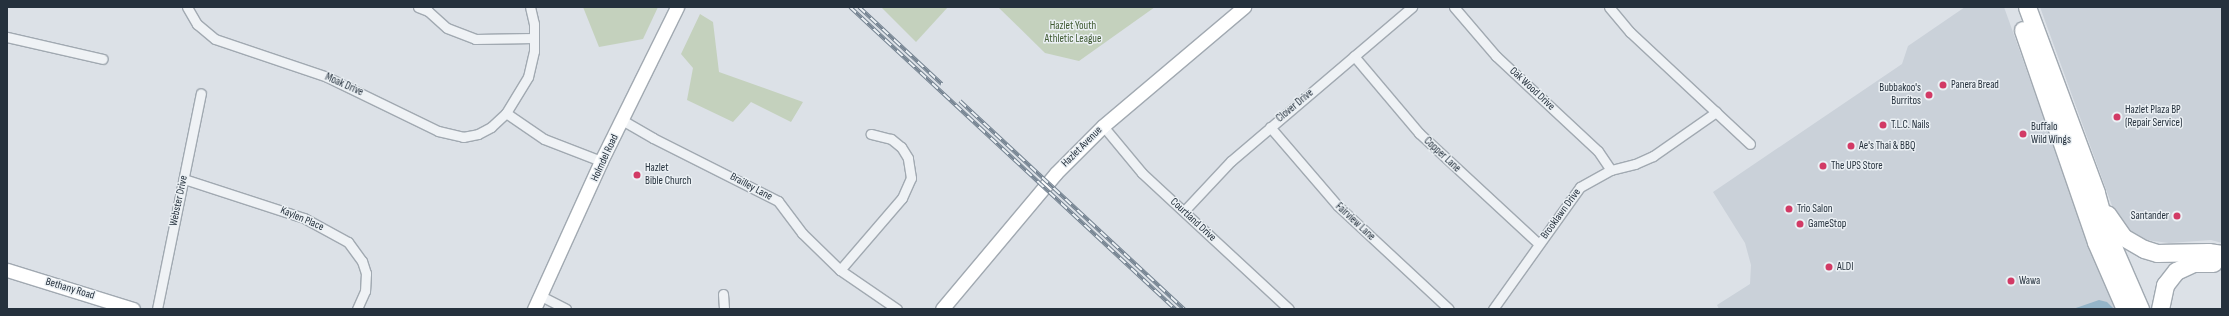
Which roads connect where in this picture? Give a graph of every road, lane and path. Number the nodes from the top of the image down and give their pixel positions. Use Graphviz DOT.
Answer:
graph roads {
  1 [pos="187,7"];
  2 [pos="418,7"];
  3 [pos="530,7"];
  4 [pos="677,7"];
  5 [pos="1244,7"];
  6 [pos="1412,7"];
  7 [pos="1454,7"];
  8 [pos="1609,7"];
  9 [pos="2015,7"];
  10 [pos="2027,7"];
  11 [pos="7,37"];
  12 [pos="534,38"];
  13 [pos="1354,56"];
  14 [pos="103,59"];
  15 [pos="201,93"];
  16 [pos="1716,112"];
  17 [pos="506,113"];
  18 [pos="622,120"];
  19 [pos="1103,126"];
  20 [pos="1270,127"];
  21 [pos="871,134"];
  22 [pos="1750,144"];
  23 [pos="601,161"];
  24 [pos="1611,170"];
  25 [pos="184,179"];
  26 [pos="2096,196"];
  27 [pos="1184,212"];
  28 [pos="1539,244"];
  29 [pos="2222,254"];
  30 [pos="2222,266"];
  31 [pos="7,270"];
  32 [pos="840,270"];
  33 [pos="723,294"];
  34 [pos="541,296"];
  35 [pos="133,309"];
  36 [pos="157,309"];
  37 [pos="357,309"];
  38 [pos="534,309"];
  39 [pos="566,309"];
  40 [pos="724,309"];
  41 [pos="897,309"];
  42 [pos="942,309"];
  43 [pos="1289,309"];
  44 [pos="1449,309"];
  45 [pos="1493,309"];
  46 [pos="2125,309"];
  47 [pos="2140,309"];
  48 [pos="2160,309"];
  1 -- 17 [label="street, Moak Drive"];
  2 -- 12 [label="street"];
  3 -- 12 [label="street, Moak Drive"];
  4 -- 18 [label="street, Holmdel Road"];
  5 -- 19 [label="street, Hazlet Avenue"];
  6 -- 13 [label="street, Clover Drive"];
  7 -- 24 [label="street, Oak Wood Drive"];
  8 -- 16 [label="street"];
  9 -- 46 [label="highway"];
  10 -- 26 [label="highway"];
  11 -- 14 [label="street"];
  12 -- 17 [label="street, Moak Drive"];
  13 -- 20 [label="street, Clover Drive"];
  13 -- 28 [label="street, Copper Lane"];
  15 -- 25 [label="street, Webster Drive"];
  16 -- 22 [label="street"];
  16 -- 24 [label="street, Brooklawn Drive"];
  17 -- 23 [label="street"];
  18 -- 23 [label="street, Holmdel Road"];
  18 -- 32 [label="street, Brailley Lane"];
  19 -- 27 [label="street, Courtland Drive"];
  19 -- 42 [label="street, Hazlet Avenue"];
  20 -- 27 [label="street, Clover Drive"];
  20 -- 44 [label="street, Fairview Lane"];
  21 -- 32 [label="street"];
  23 -- 34 [label="street, Holmdel Road"];
  24 -- 28 [label="street, Brooklawn Drive"];
  25 -- 36 [label="street, Webster Drive"];
  25 -- 37 [label="street, Kaylen Place"];
  26 -- 29 [label="highway"];
  26 -- 47 [label="highway"];
  27 -- 43 [label="street, Courtland Drive"];
  28 -- 45 [label="street, Brooklawn Drive"];
  30 -- 48 [label="highway"];
  31 -- 35 [label="street, Bethany Road"];
  32 -- 41 [label="street, Brailley Lane"];
  33 -- 40 [label="street"];
  34 -- 38 [label="street, Holmdel Road"];
  34 -- 39 [label="street"];
}
